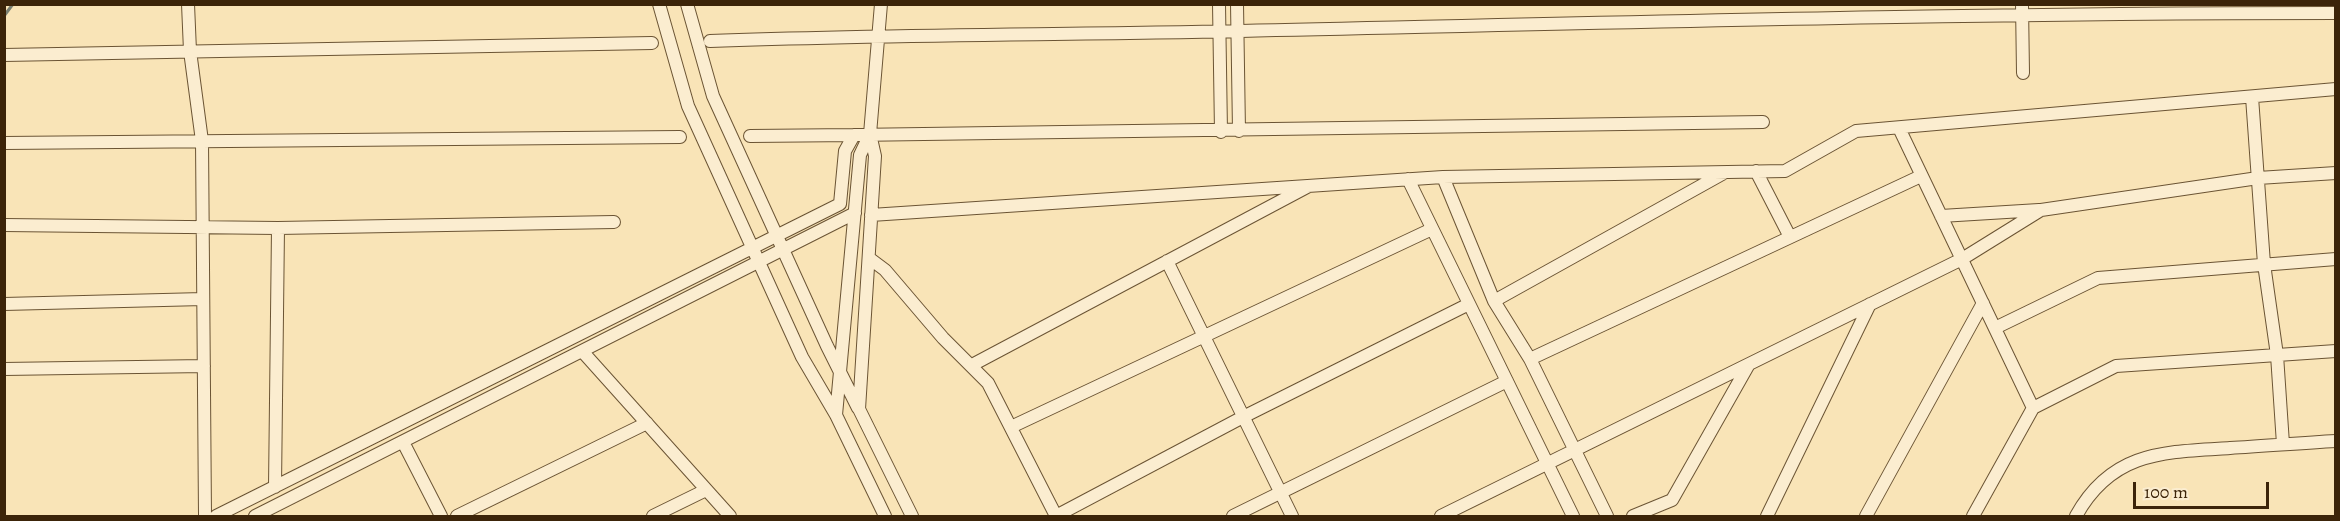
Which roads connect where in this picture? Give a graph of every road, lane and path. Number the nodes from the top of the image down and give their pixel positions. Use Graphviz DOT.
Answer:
graph roads {
  1 [pos="188,4"];
  2 [pos="659,4"];
  3 [pos="687,4"];
  4 [pos="881,4"];
  5 [pos="1220,4"];
  6 [pos="1237,4"];
  7 [pos="2022,9"];
  8 [pos="2336,13"];
  9 [pos="1237,31"];
  10 [pos="1219,32"];
  11 [pos="878,34"];
  12 [pos="710,41"];
  13 [pos="652,43"];
  14 [pos="190,51"];
  15 [pos="4,56"];
  16 [pos="2023,73"];
  17 [pos="2336,89"];
  18 [pos="2252,97"];
  19 [pos="1762,122"];
  20 [pos="1899,128"];
  21 [pos="1239,131"];
  22 [pos="1221,132"];
  23 [pos="870,134"];
  24 [pos="855,135"];
  25 [pos="750,136"];
  26 [pos="680,137"];
  27 [pos="202,141"];
  28 [pos="4,143"];
  29 [pos="1755,171"];
  30 [pos="1725,172"];
  31 [pos="2336,173"];
  32 [pos="1921,176"];
  33 [pos="1443,177"];
  34 [pos="2258,178"];
  35 [pos="1408,179"];
  36 [pos="1311,185"];
  37 [pos="2041,210"];
  38 [pos="855,213"];
  39 [pos="872,215"];
  40 [pos="1941,216"];
  41 [pos="614,222"];
  42 [pos="4,225"];
  43 [pos="203,226"];
  44 [pos="278,228"];
  45 [pos="1432,229"];
  46 [pos="777,236"];
  47 [pos="1790,237"];
  48 [pos="752,248"];
  49 [pos="783,249"];
  50 [pos="869,258"];
  51 [pos="1962,259"];
  52 [pos="2336,259"];
  53 [pos="759,261"];
  54 [pos="1167,261"];
  55 [pos="2264,264"];
  56 [pos="203,299"];
  57 [pos="1494,301"];
  58 [pos="1983,303"];
  59 [pos="4,304"];
  60 [pos="1469,304"];
  61 [pos="1870,304"];
  62 [pos="1995,328"];
  63 [pos="1204,337"];
  64 [pos="582,351"];
  65 [pos="2336,351"];
  66 [pos="2277,355"];
  67 [pos="1530,359"];
  68 [pos="1749,364"];
  69 [pos="972,365"];
  70 [pos="204,366"];
  71 [pos="4,369"];
  72 [pos="840,372"];
  73 [pos="1507,381"];
  74 [pos="2033,408"];
  75 [pos="859,409"];
  76 [pos="836,415"];
  77 [pos="1244,417"];
  78 [pos="646,423"];
  79 [pos="1011,427"];
  80 [pos="403,441"];
  81 [pos="2336,441"];
  82 [pos="2283,444"];
  83 [pos="1574,450"];
  84 [pos="1546,465"];
  85 [pos="275,487"];
  86 [pos="706,490"];
  87 [pos="1281,494"];
  88 [pos="205,516"];
  89 [pos="216,516"];
  90 [pos="255,516"];
  91 [pos="441,516"];
  92 [pos="457,516"];
  93 [pos="653,516"];
  94 [pos="730,516"];
  95 [pos="885,516"];
  96 [pos="912,516"];
  97 [pos="1056,516"];
  98 [pos="1233,516"];
  99 [pos="1292,516"];
  100 [pos="1441,516"];
  101 [pos="1573,516"];
  102 [pos="1607,516"];
  103 [pos="1633,516"];
  104 [pos="1767,516"];
  105 [pos="1866,516"];
  106 [pos="1973,516"];
  107 [pos="2076,516"];
  1 -- 14 [label="street"];
  2 -- 48 [label="street"];
  3 -- 46 [label="street"];
  4 -- 11 [label="street"];
  5 -- 10 [label="street"];
  6 -- 9 [label="street"];
  7 -- 8 [label="street"];
  7 -- 9 [label="street"];
  7 -- 16 [label="street"];
  9 -- 10 [label="street"];
  9 -- 21 [label="street"];
  10 -- 11 [label="street"];
  10 -- 22 [label="street"];
  11 -- 12 [label="street"];
  11 -- 23 [label="street"];
  13 -- 14 [label="street"];
  14 -- 15 [label="street"];
  14 -- 27 [label="street"];
  17 -- 18 [label="street"];
  18 -- 20 [label="street"];
  18 -- 34 [label="street"];
  19 -- 21 [label="street"];
  20 -- 29 [label="street"];
  20 -- 32 [label="street"];
  21 -- 22 [label="street"];
  22 -- 23 [label="street"];
  23 -- 24 [label="street"];
  23 -- 38 [label="street"];
  23 -- 39 [label="street"];
  24 -- 25 [label="street"];
  24 -- 46 [label="street"];
  26 -- 27 [label="street"];
  27 -- 28 [label="street"];
  27 -- 43 [label="street"];
  29 -- 30 [label="street"];
  29 -- 47 [label="street"];
  30 -- 33 [label="street"];
  30 -- 57 [label="street"];
  31 -- 34 [label="street"];
  32 -- 40 [label="street"];
  32 -- 47 [label="street"];
  33 -- 35 [label="street"];
  33 -- 57 [label="street"];
  34 -- 37 [label="street"];
  34 -- 55 [label="street"];
  35 -- 36 [label="street"];
  35 -- 45 [label="street"];
  36 -- 39 [label="street"];
  36 -- 54 [label="street"];
  37 -- 40 [label="street"];
  37 -- 51 [label="street"];
  38 -- 49 [label="street"];
  38 -- 72 [label="street"];
  39 -- 50 [label="street"];
  40 -- 51 [label="street"];
  41 -- 44 [label="street"];
  42 -- 43 [label="street"];
  43 -- 44 [label="street"];
  43 -- 56 [label="street"];
  44 -- 85 [label="street"];
  45 -- 60 [label="street"];
  45 -- 63 [label="street"];
  46 -- 48 [label="street"];
  46 -- 49 [label="street"];
  47 -- 67 [label="street"];
  48 -- 53 [label="street"];
  48 -- 85 [label="street"];
  49 -- 53 [label="street"];
  49 -- 72 [label="street"];
  50 -- 69 [label="street"];
  50 -- 75 [label="street"];
  51 -- 58 [label="street"];
  51 -- 61 [label="street"];
  52 -- 55 [label="street"];
  53 -- 64 [label="street"];
  53 -- 76 [label="street"];
  54 -- 63 [label="street"];
  54 -- 69 [label="street"];
  55 -- 62 [label="street"];
  55 -- 66 [label="street"];
  56 -- 59 [label="street"];
  56 -- 70 [label="street"];
  57 -- 67 [label="street"];
  58 -- 62 [label="street"];
  58 -- 105 [label="street"];
  60 -- 73 [label="street"];
  60 -- 77 [label="street"];
  61 -- 68 [label="street"];
  61 -- 104 [label="street"];
  62 -- 74 [label="street"];
  63 -- 77 [label="street"];
  63 -- 79 [label="street"];
  64 -- 78 [label="street"];
  64 -- 80 [label="street"];
  65 -- 66 [label="street"];
  66 -- 74 [label="street"];
  66 -- 82 [label="street"];
  67 -- 83 [label="street"];
  68 -- 83 [label="street"];
  68 -- 103 [label="street"];
  69 -- 79 [label="street"];
  70 -- 71 [label="street"];
  70 -- 88 [label="street"];
  72 -- 75 [label="street"];
  72 -- 76 [label="street"];
  73 -- 84 [label="street"];
  73 -- 87 [label="street"];
  74 -- 106 [label="street"];
  75 -- 96 [label="street"];
  76 -- 95 [label="street"];
  77 -- 87 [label="street"];
  77 -- 97 [label="street"];
  78 -- 86 [label="street"];
  78 -- 92 [label="street"];
  79 -- 97 [label="street"];
  80 -- 90 [label="street"];
  80 -- 91 [label="street"];
  81 -- 82 [label="street"];
  82 -- 107 [label="street"];
  83 -- 84 [label="street"];
  83 -- 102 [label="street"];
  84 -- 100 [label="street"];
  84 -- 101 [label="street"];
  85 -- 89 [label="street"];
  86 -- 93 [label="street"];
  86 -- 94 [label="street"];
  87 -- 98 [label="street"];
  87 -- 99 [label="street"];
}
